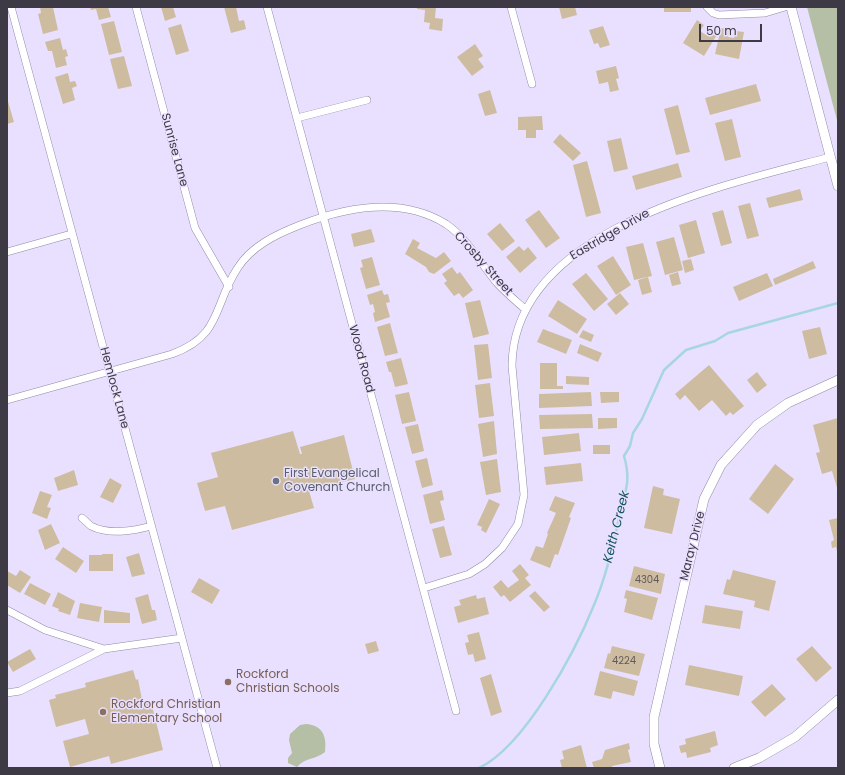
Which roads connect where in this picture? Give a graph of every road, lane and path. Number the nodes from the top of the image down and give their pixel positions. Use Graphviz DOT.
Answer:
graph roads {
  1 [pos="11,7"];
  2 [pos="136,7"];
  3 [pos="267,7"];
  4 [pos="511,7"];
  5 [pos="707,7"];
  6 [pos="785,7"];
  7 [pos="791,7"];
  8 [pos="741,10"];
  9 [pos="532,84"];
  10 [pos="367,100"];
  11 [pos="297,118"];
  12 [pos="830,157"];
  13 [pos="838,186"];
  14 [pos="323,216"];
  15 [pos="71,234"];
  16 [pos="7,252"];
  17 [pos="229,287"];
  18 [pos="526,310"];
  19 [pos="109,370"];
  20 [pos="836,382"];
  21 [pos="7,400"];
  22 [pos="82,518"];
  23 [pos="151,526"];
  24 [pos="424,588"];
  25 [pos="7,610"];
  26 [pos="182,638"];
  27 [pos="104,649"];
  28 [pos="7,693"];
  29 [pos="838,700"];
  30 [pos="456,710"];
  31 [pos="217,768"];
  32 [pos="660,768"];
  33 [pos="734,768"];
  1 -- 15 [label="street, Hemlock Lane"];
  2 -- 17 [label="street, Sunrise Lane"];
  3 -- 11 [label="street, Wood Road"];
  4 -- 9 [label="street"];
  5 -- 8 [label="street"];
  6 -- 8 [label="street"];
  7 -- 12 [label="street"];
  10 -- 11 [label="street"];
  11 -- 14 [label="street, Wood Road"];
  12 -- 13 [label="street"];
  12 -- 18 [label="street, Eastridge Drive"];
  14 -- 17 [label="street, Crosby Street"];
  14 -- 18 [label="street, Crosby Street"];
  14 -- 24 [label="street, Wood Road"];
  15 -- 16 [label="street"];
  15 -- 19 [label="street, Hemlock Lane"];
  17 -- 19 [label="street, Crosby Street"];
  18 -- 24 [label="street, Eastridge Drive"];
  19 -- 21 [label="street, Crosby Street"];
  19 -- 23 [label="street, Hemlock Lane"];
  20 -- 32 [label="street, Maray Drive"];
  22 -- 23 [label="street"];
  23 -- 26 [label="street, Hemlock Lane"];
  24 -- 30 [label="street, Wood Road"];
  25 -- 27 [label="street"];
  26 -- 27 [label="street"];
  26 -- 31 [label="street, Hemlock Lane"];
  27 -- 28 [label="street"];
  29 -- 33 [label="street"];
}
